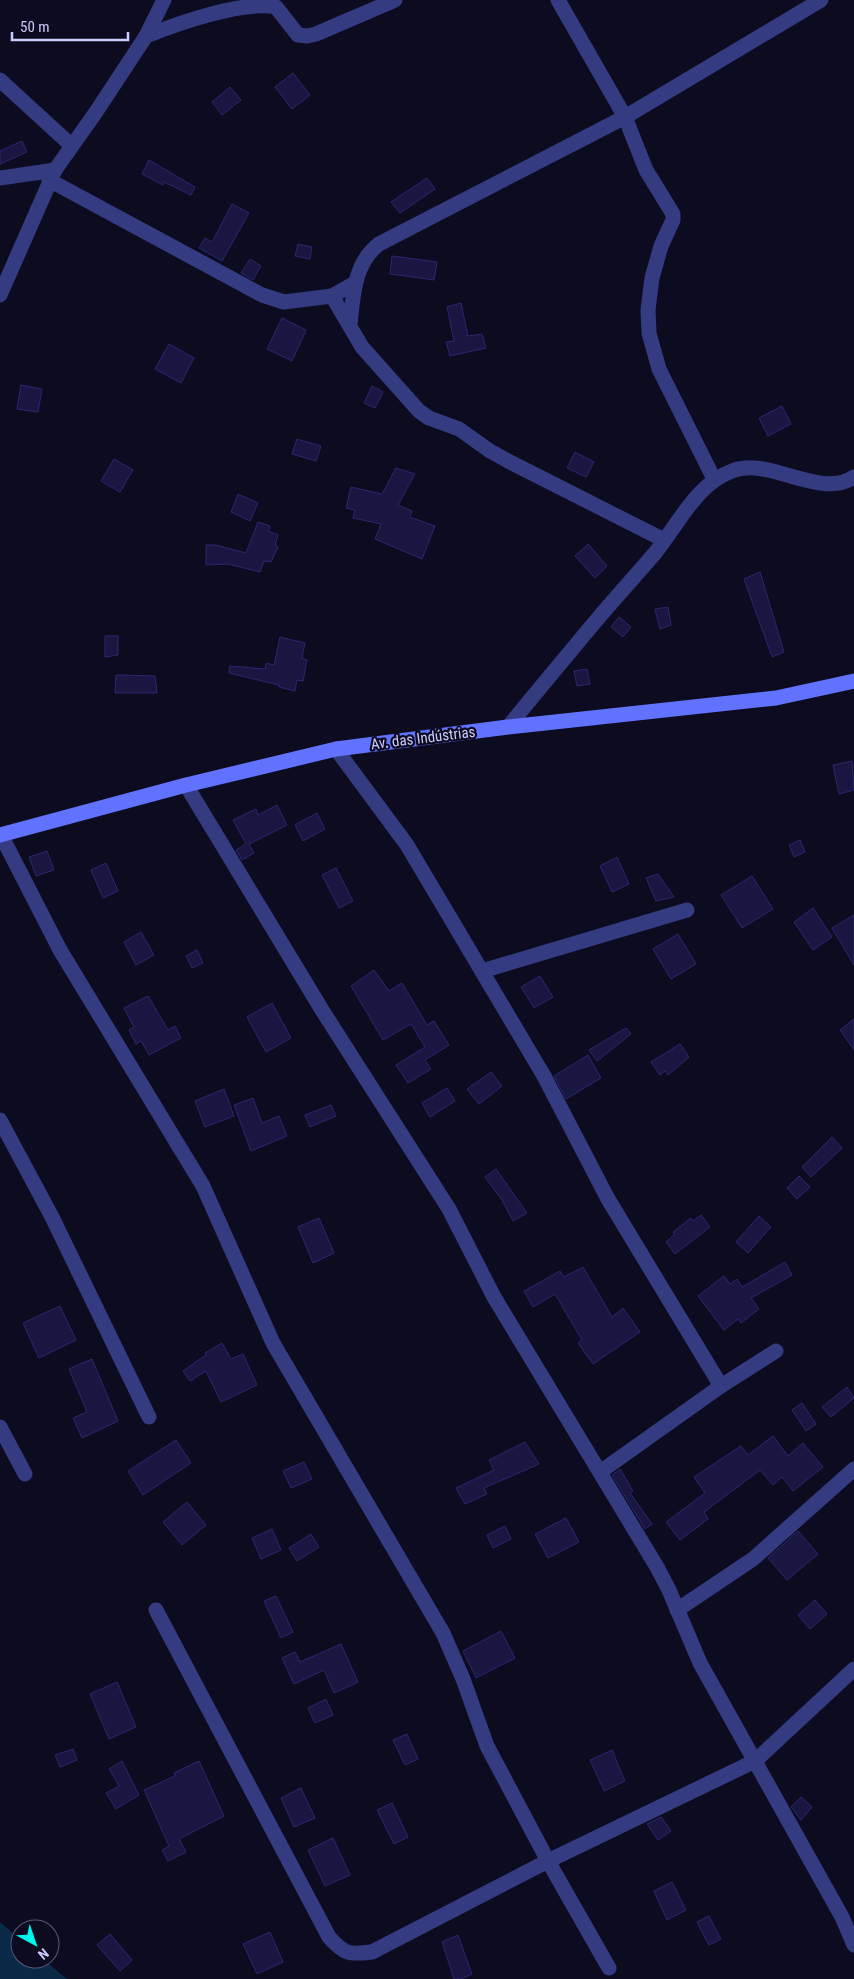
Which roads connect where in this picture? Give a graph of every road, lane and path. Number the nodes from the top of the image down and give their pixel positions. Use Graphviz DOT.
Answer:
graph roads {
  1 [pos="395,0"];
  2 [pos="558,0"];
  3 [pos="821,0"];
  4 [pos="162,1"];
  5 [pos="146,36"];
  6 [pos="0,80"];
  7 [pos="625,117"];
  8 [pos="72,146"];
  9 [pos="52,175"];
  10 [pos="0,178"];
  11 [pos="355,283"];
  12 [pos="0,295"];
  13 [pos="332,296"];
  14 [pos="350,325"];
  15 [pos="854,477"];
  16 [pos="714,479"];
  17 [pos="664,540"];
  18 [pos="854,681"];
  19 [pos="508,727"];
  20 [pos="336,749"];
  21 [pos="186,785"];
  22 [pos="1,835"];
  23 [pos="688,910"];
  24 [pos="482,970"];
  25 [pos="0,1120"];
  26 [pos="776,1351"];
  27 [pos="721,1386"];
  28 [pos="149,1418"];
  29 [pos="0,1427"];
  30 [pos="854,1469"];
  31 [pos="600,1472"];
  32 [pos="25,1474"];
  33 [pos="156,1610"];
  34 [pos="677,1610"];
  35 [pos="854,1669"];
  36 [pos="755,1761"];
  37 [pos="548,1861"];
  38 [pos="848,1915"];
  39 [pos="854,1945"];
  40 [pos="609,1968"];
  1 -- 5 [label="street"];
  2 -- 7 [label="street"];
  3 -- 7 [label="street"];
  4 -- 5 [label="street"];
  5 -- 8 [label="street"];
  6 -- 8 [label="street"];
  7 -- 11 [label="street"];
  7 -- 16 [label="street"];
  8 -- 9 [label="street"];
  9 -- 10 [label="street"];
  9 -- 12 [label="street"];
  9 -- 13 [label="street"];
  11 -- 13 [label="street"];
  11 -- 14 [label="street"];
  13 -- 14 [label="street"];
  14 -- 17 [label="street"];
  15 -- 16 [label="street"];
  16 -- 17 [label="street"];
  17 -- 19 [label="street"];
  18 -- 19 [label="street, Av. das Indústrias"];
  19 -- 20 [label="street, Av. das Indústrias"];
  20 -- 21 [label="street, Av. das Indústrias"];
  20 -- 24 [label="street"];
  21 -- 22 [label="street, Av. das Indústrias"];
  21 -- 31 [label="street"];
  22 -- 37 [label="street"];
  23 -- 24 [label="street"];
  24 -- 27 [label="street"];
  25 -- 28 [label="street"];
  26 -- 27 [label="street"];
  27 -- 31 [label="street"];
  29 -- 32 [label="street"];
  30 -- 34 [label="street"];
  31 -- 34 [label="street"];
  33 -- 37 [label="street"];
  34 -- 36 [label="street"];
  35 -- 36 [label="street"];
  36 -- 37 [label="street"];
  36 -- 38 [label="street"];
  37 -- 40 [label="street"];
  38 -- 39 [label="street"];
}
